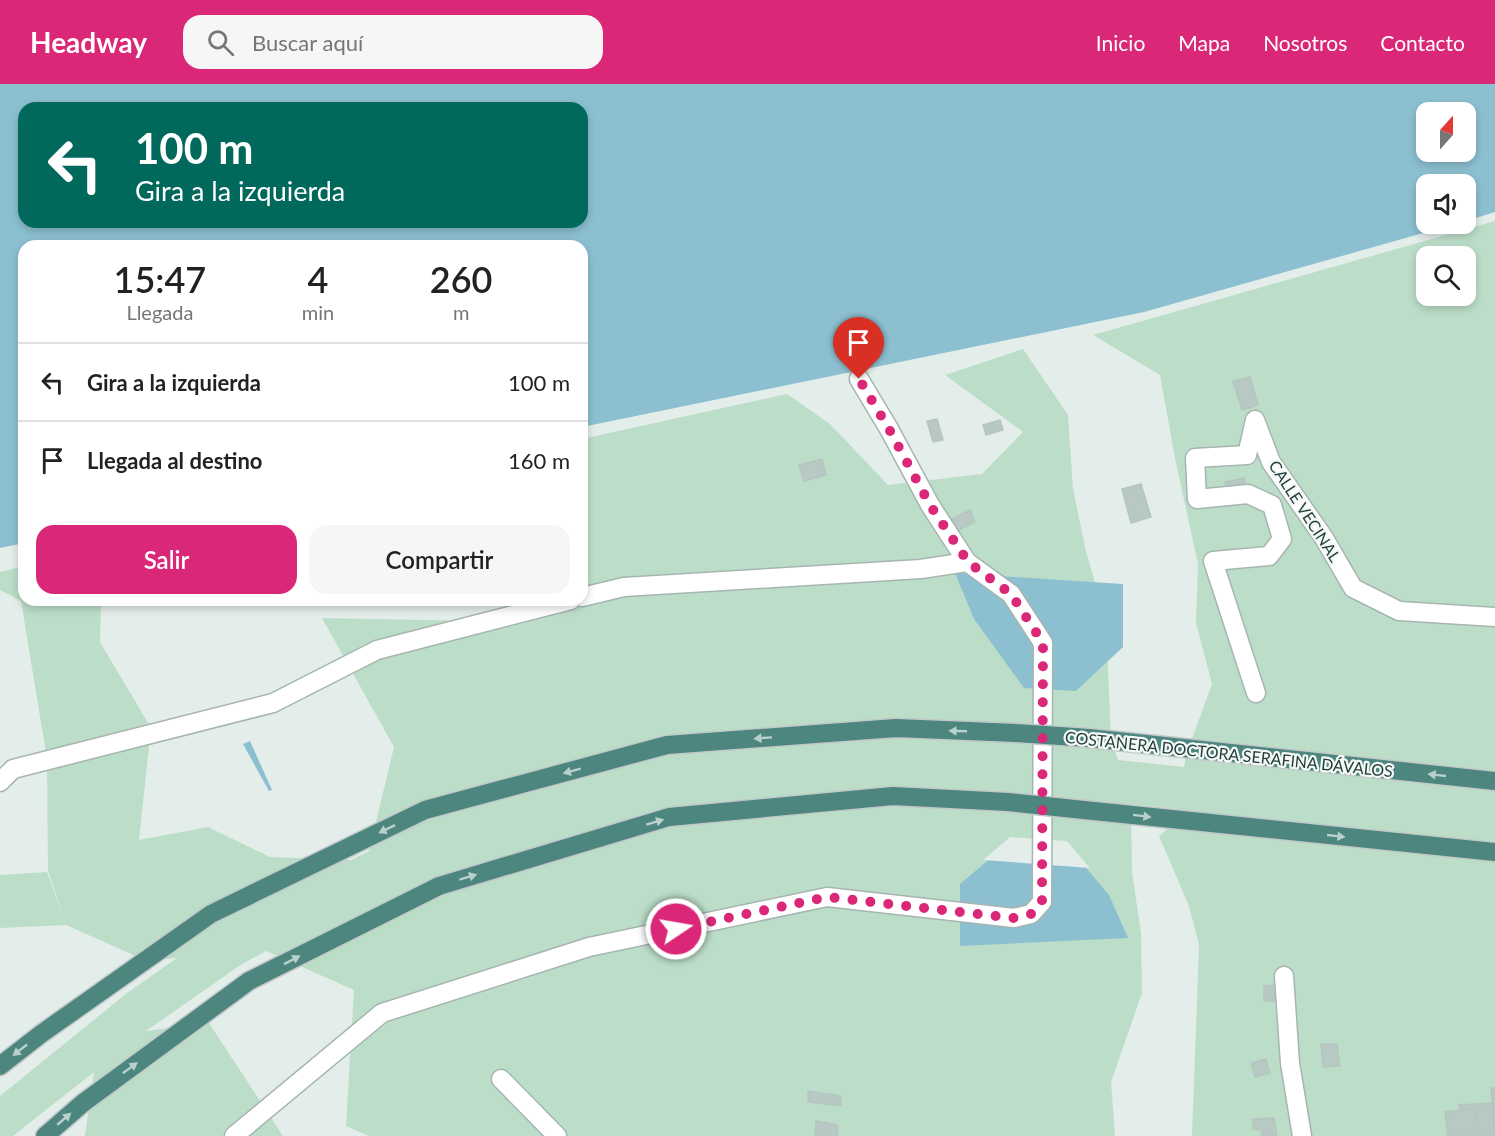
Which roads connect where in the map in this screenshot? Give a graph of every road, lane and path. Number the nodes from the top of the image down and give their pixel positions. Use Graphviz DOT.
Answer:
graph roads {
  1 [pos="859,379"];
  2 [pos="968,562"];
  3 [pos="588,595"];
  4 [pos="548,606"];
  5 [pos="1495,617"];
  6 [pos="1256,693"];
  7 [pos="1495,781"];
  8 [pos="0,782"];
  9 [pos="1495,852"];
  10 [pos="1284,976"];
  11 [pos="0,1066"];
  12 [pos="501,1079"];
  13 [pos="45,1136"];
  14 [pos="234,1136"];
  15 [pos="557,1136"];
  16 [pos="1302,1136"];
  1 -- 2 [label="street"];
  2 -- 3 [label="street"];
  2 -- 14 [label="street"];
  4 -- 8 [label="street"];
  5 -- 6 [label="street, CALLE VECINAL"];
  7 -- 11 [label="highway, COSTANERA DOCTORA SERAFINA DÁVALOS, one-way, bridge"];
  13 -- 9 [label="highway, one-way, bridge"];
  10 -- 16 [label="street"];
  12 -- 15 [label="street"];
}
